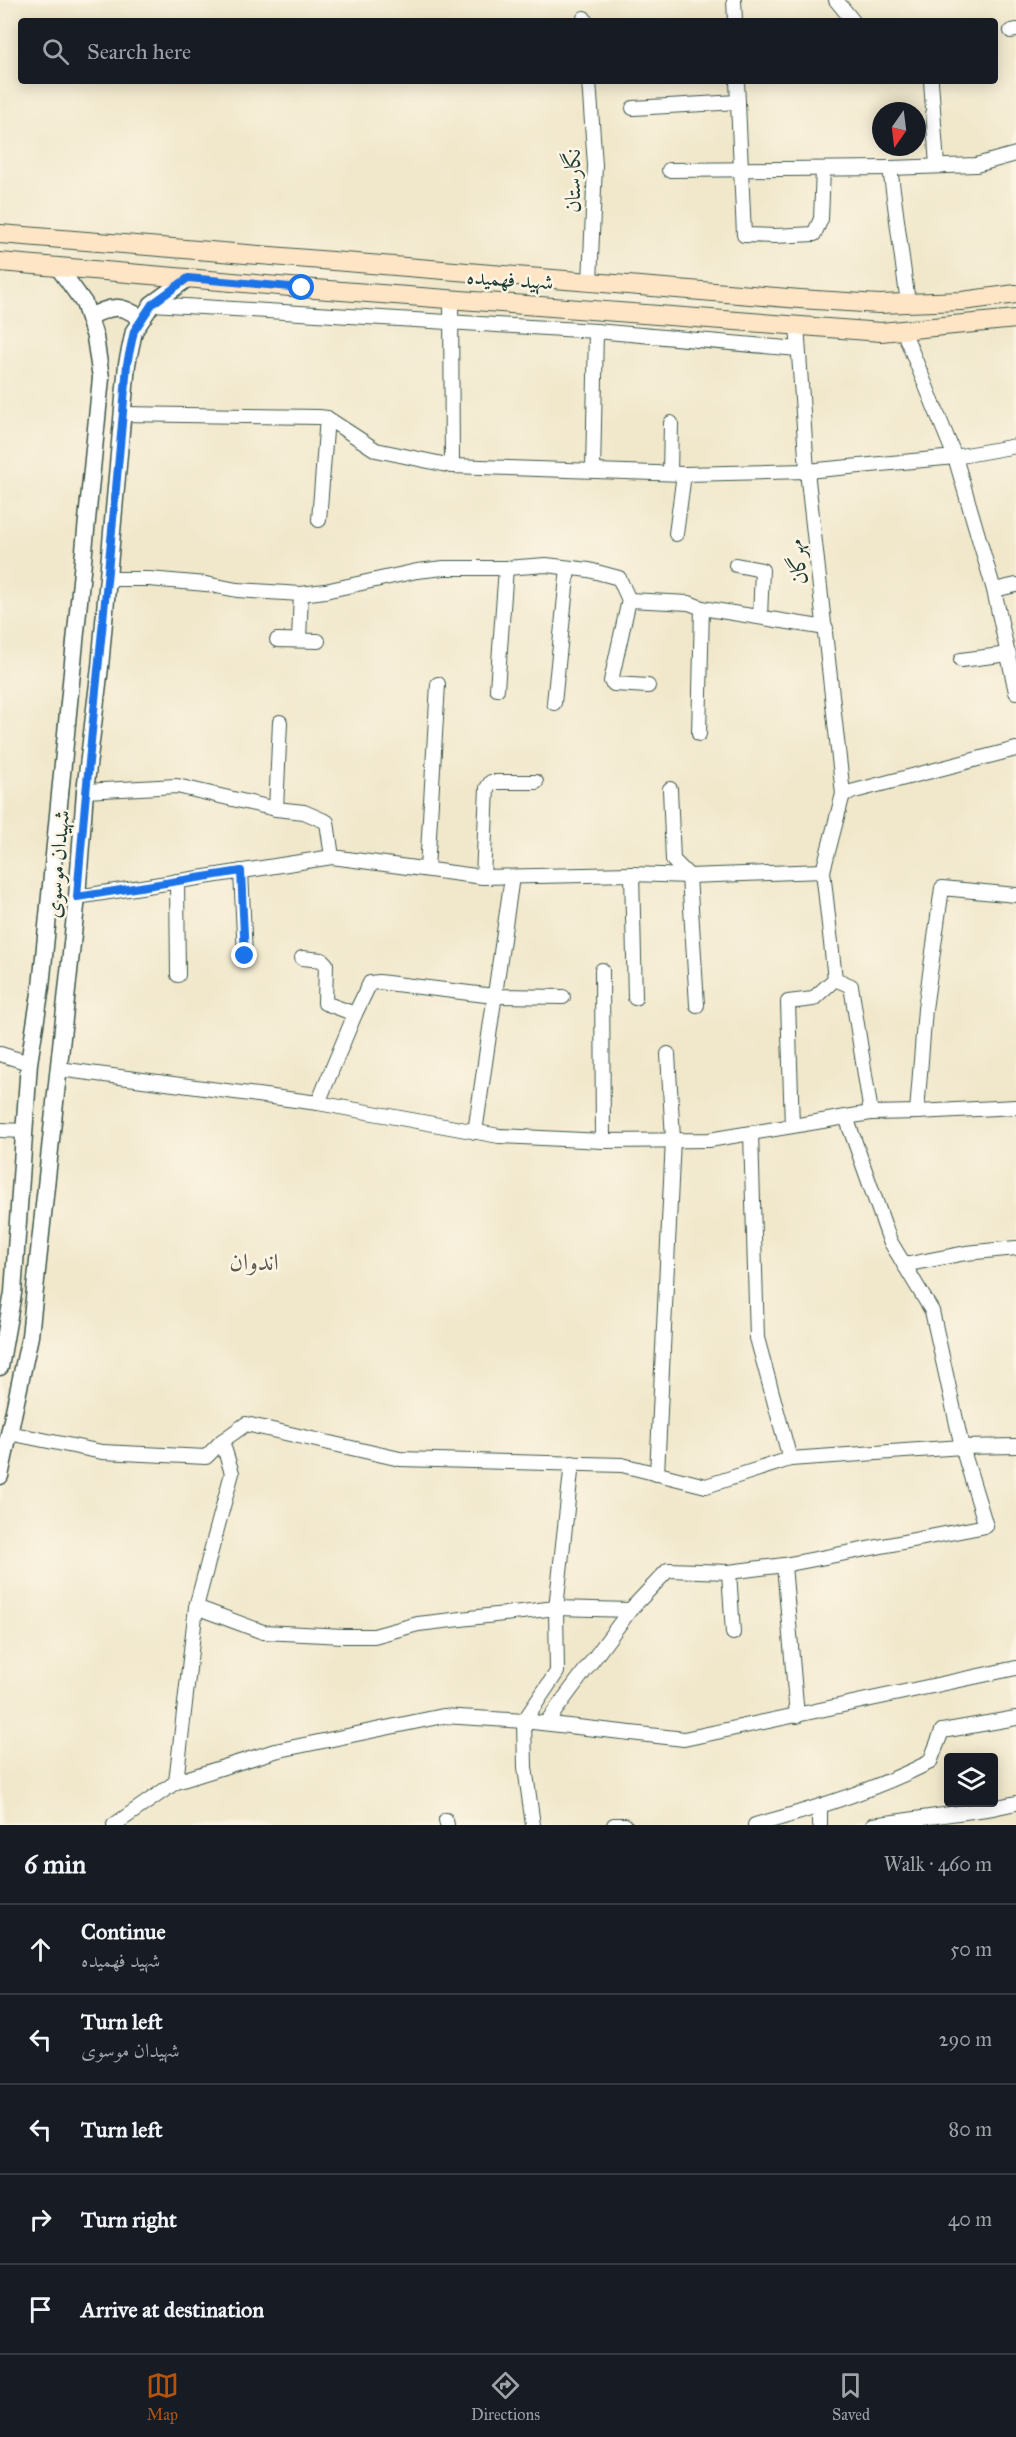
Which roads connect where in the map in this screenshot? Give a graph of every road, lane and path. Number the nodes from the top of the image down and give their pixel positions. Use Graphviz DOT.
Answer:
graph roads {
  1 [pos="734,0"];
  2 [pos="836,0"];
  3 [pos="735,18"];
  4 [pos="851,18"];
  5 [pos="589,84"];
  6 [pos="737,84"];
  7 [pos="931,84"];
  8 [pos="738,102"];
  9 [pos="633,108"];
  10 [pos="1016,154"];
  11 [pos="937,166"];
  12 [pos="890,168"];
  13 [pos="823,169"];
  14 [pos="669,170"];
  15 [pos="740,171"];
  16 [pos="0,234"];
  17 [pos="0,262"];
  18 [pos="58,267"];
  19 [pos="188,278"];
  20 [pos="590,282"];
  21 [pos="643,286"];
  22 [pos="684,289"];
  23 [pos="1016,294"];
  24 [pos="451,299"];
  25 [pos="908,303"];
  26 [pos="152,304"];
  27 [pos="642,313"];
  28 [pos="683,316"];
  29 [pos="89,317"];
  30 [pos="141,319"];
  31 [pos="1016,319"];
  32 [pos="451,321"];
  33 [pos="796,325"];
  34 [pos="903,330"];
  35 [pos="596,331"];
  36 [pos="798,349"];
  37 [pos="123,414"];
  38 [pos="327,418"];
  39 [pos="671,423"];
  40 [pos="1016,446"];
  41 [pos="955,457"];
  42 [pos="452,466"];
  43 [pos="593,471"];
  44 [pos="807,471"];
  45 [pos="677,474"];
  46 [pos="319,520"];
  47 [pos="676,534"];
  48 [pos="736,565"];
  49 [pos="506,568"];
  50 [pos="568,568"];
  51 [pos="106,579"];
  52 [pos="1016,585"];
  53 [pos="994,590"];
  54 [pos="301,594"];
  55 [pos="629,600"];
  56 [pos="702,608"];
  57 [pos="760,617"];
  58 [pos="826,628"];
  59 [pos="299,639"];
  60 [pos="277,640"];
  61 [pos="318,641"];
  62 [pos="1009,654"];
  63 [pos="961,660"];
  64 [pos="438,684"];
  65 [pos="648,686"];
  66 [pos="497,689"];
  67 [pos="1016,692"];
  68 [pos="554,703"];
  69 [pos="280,722"];
  70 [pos="699,734"];
  71 [pos="1016,748"];
  72 [pos="536,782"];
  73 [pos="670,789"];
  74 [pos="85,791"];
  75 [pos="843,794"];
  76 [pos="276,808"];
  77 [pos="332,857"];
  78 [pos="427,869"];
  79 [pos="241,871"];
  80 [pos="823,871"];
  81 [pos="632,874"];
  82 [pos="512,876"];
  83 [pos="689,876"];
  84 [pos="483,877"];
  85 [pos="177,881"];
  86 [pos="1016,896"];
  87 [pos="77,897"];
  88 [pos="245,956"];
  89 [pos="302,958"];
  90 [pos="602,970"];
  91 [pos="178,975"];
  92 [pos="835,979"];
  93 [pos="494,996"];
  94 [pos="563,997"];
  95 [pos="635,998"];
  96 [pos="697,1005"];
  97 [pos="355,1014"];
  98 [pos="0,1054"];
  99 [pos="668,1054"];
  100 [pos="30,1063"];
  101 [pos="59,1069"];
  102 [pos="318,1103"];
  103 [pos="1016,1107"];
  104 [pos="917,1112"];
  105 [pos="871,1113"];
  106 [pos="846,1117"];
  107 [pos="792,1126"];
  108 [pos="0,1130"];
  109 [pos="24,1131"];
  110 [pos="475,1132"];
  111 [pos="751,1133"];
  112 [pos="673,1139"];
  113 [pos="603,1141"];
  114 [pos="1016,1248"];
  115 [pos="904,1265"];
  116 [pos="0,1367"];
  117 [pos="9,1433"];
  118 [pos="222,1441"];
  119 [pos="1016,1446"];
  120 [pos="962,1447"];
  121 [pos="790,1459"];
  122 [pos="572,1463"];
  123 [pos="657,1474"];
  124 [pos="0,1476"];
  125 [pos="784,1564"];
  126 [pos="729,1572"];
  127 [pos="196,1607"];
  128 [pos="556,1608"];
  129 [pos="630,1610"];
  130 [pos="733,1633"];
  131 [pos="1016,1668"];
  132 [pos="797,1716"];
  133 [pos="1016,1718"];
  134 [pos="524,1721"];
  135 [pos="546,1723"];
  136 [pos="176,1782"];
  137 [pos="1016,1803"];
  138 [pos="820,1806"];
  139 [pos="114,1825"];
  140 [pos="533,1825"];
  141 [pos="614,1825"];
  142 [pos="625,1825"];
  143 [pos="755,1825"];
  144 [pos="820,1825"];
  145 [pos="873,1825"];
  1 -- 3 [label="street"];
  2 -- 4 [label="street"];
  5 -- 20 [label="street, نگارستان"];
  6 -- 8 [label="street"];
  7 -- 11 [label="street"];
  8 -- 9 [label="street"];
  8 -- 15 [label="street"];
  10 -- 11 [label="street"];
  11 -- 12 [label="street"];
  12 -- 13 [label="street"];
  12 -- 25 [label="street"];
  13 -- 15 [label="street"];
  13 -- 15 [label="street"];
  14 -- 15 [label="street"];
  16 -- 20 [label="main road, شهید فهمیده"];
  17 -- 18 [label="main road, شهید فهمیده"];
  18 -- 19 [label="main road, شهید فهمیده"];
  18 -- 29 [label="street, شهیدان موسوی"];
  19 -- 24 [label="main road, شهید فهمیده"];
  19 -- 26 [label="street, شهیدان موسوی"];
  20 -- 21 [label="main road, شهید فهمیده"];
  21 -- 22 [label="main road, شهید فهمیده"];
  21 -- 27 [label="main road"];
  22 -- 25 [label="main road, شهید فهمیده"];
  22 -- 28 [label="main road"];
  23 -- 25 [label="main road, شهید فهمیده"];
  24 -- 27 [label="main road, شهید فهمیده"];
  24 -- 32 [label="street"];
  26 -- 30 [label="street, شهیدان موسوی"];
  26 -- 32 [label="street"];
  27 -- 28 [label="main road, شهید فهمیده"];
  28 -- 33 [label="main road, شهید فهمیده"];
  29 -- 30 [label="street"];
  29 -- 100 [label="street, شهیدان موسوی"];
  30 -- 37 [label="street, شهیدان موسوی"];
  31 -- 34 [label="main road, شهید فهمیده"];
  32 -- 35 [label="street"];
  32 -- 42 [label="street"];
  33 -- 34 [label="main road, شهید فهمیده"];
  33 -- 36 [label="street, مهرگان"];
  34 -- 41 [label="street"];
  35 -- 36 [label="street"];
  35 -- 43 [label="street"];
  36 -- 44 [label="street, مهرگان"];
  37 -- 38 [label="street"];
  37 -- 51 [label="street, شهیدان موسوی"];
  38 -- 42 [label="street"];
  38 -- 46 [label="street"];
  39 -- 45 [label="street"];
  40 -- 41 [label="street"];
  41 -- 44 [label="street"];
  41 -- 53 [label="street"];
  42 -- 43 [label="street"];
  43 -- 45 [label="street"];
  44 -- 45 [label="street"];
  44 -- 58 [label="street, مهرگان"];
  45 -- 47 [label="street"];
  48 -- 57 [label="street"];
  49 -- 50 [label="street"];
  49 -- 54 [label="street"];
  49 -- 66 [label="street"];
  50 -- 55 [label="street"];
  50 -- 68 [label="street"];
  51 -- 54 [label="street"];
  51 -- 74 [label="street, شهیدان موسوی"];
  52 -- 53 [label="street"];
  53 -- 62 [label="street"];
  54 -- 59 [label="street"];
  55 -- 56 [label="street"];
  55 -- 65 [label="street"];
  56 -- 57 [label="street"];
  56 -- 70 [label="street"];
  57 -- 58 [label="street"];
  58 -- 75 [label="street, مهرگان"];
  59 -- 60 [label="street"];
  59 -- 61 [label="street"];
  62 -- 63 [label="street"];
  62 -- 67 [label="street"];
  64 -- 78 [label="street"];
  69 -- 76 [label="street"];
  71 -- 75 [label="street"];
  72 -- 84 [label="street"];
  73 -- 83 [label="street"];
  74 -- 76 [label="street"];
  74 -- 87 [label="street, شهیدان موسوی"];
  75 -- 80 [label="street"];
  76 -- 77 [label="street"];
  77 -- 78 [label="street"];
  77 -- 79 [label="street"];
  78 -- 84 [label="street"];
  79 -- 85 [label="street"];
  79 -- 88 [label="street"];
  80 -- 83 [label="street"];
  80 -- 92 [label="street"];
  81 -- 82 [label="street"];
  81 -- 83 [label="street"];
  81 -- 95 [label="street"];
  82 -- 84 [label="street"];
  82 -- 93 [label="street"];
  83 -- 96 [label="street"];
  85 -- 87 [label="street"];
  85 -- 91 [label="street"];
  86 -- 104 [label="street"];
  87 -- 101 [label="street, شهیدان موسوی"];
  89 -- 97 [label="street"];
  90 -- 113 [label="street"];
  92 -- 105 [label="street"];
  92 -- 107 [label="street"];
  93 -- 94 [label="street"];
  93 -- 97 [label="street"];
  93 -- 110 [label="street"];
  97 -- 102 [label="street"];
  98 -- 100 [label="street"];
  99 -- 112 [label="street"];
  100 -- 109 [label="street, شهیدان موسوی"];
  101 -- 102 [label="street"];
  101 -- 117 [label="street, شهیدان موسوی"];
  102 -- 110 [label="street"];
  103 -- 104 [label="street"];
  104 -- 105 [label="street"];
  105 -- 106 [label="street"];
  106 -- 107 [label="street"];
  106 -- 115 [label="street"];
  107 -- 111 [label="street"];
  108 -- 109 [label="street"];
  109 -- 116 [label="street, شهیدان موسوی"];
  110 -- 113 [label="street"];
  111 -- 112 [label="street"];
  111 -- 121 [label="street"];
  112 -- 113 [label="street"];
  112 -- 123 [label="street"];
  114 -- 115 [label="street"];
  115 -- 120 [label="street"];
  117 -- 118 [label="street"];
  117 -- 124 [label="street, شهیدان موسوی"];
  118 -- 122 [label="street"];
  118 -- 127 [label="street"];
  119 -- 120 [label="street"];
  120 -- 121 [label="street"];
  120 -- 125 [label="street"];
  121 -- 123 [label="street"];
  122 -- 123 [label="street"];
  122 -- 128 [label="street"];
  125 -- 126 [label="street"];
  125 -- 132 [label="street"];
  126 -- 129 [label="street"];
  126 -- 130 [label="street"];
  127 -- 128 [label="street"];
  127 -- 136 [label="street"];
  128 -- 129 [label="street"];
  128 -- 134 [label="street"];
  129 -- 135 [label="street"];
  131 -- 132 [label="street"];
  132 -- 135 [label="street"];
  133 -- 138 [label="street"];
  134 -- 135 [label="street"];
  134 -- 136 [label="street"];
  134 -- 140 [label="street"];
  136 -- 139 [label="street"];
  137 -- 145 [label="street"];
  138 -- 143 [label="street"];
  138 -- 144 [label="street"];
  141 -- 142 [label="street"];
}
